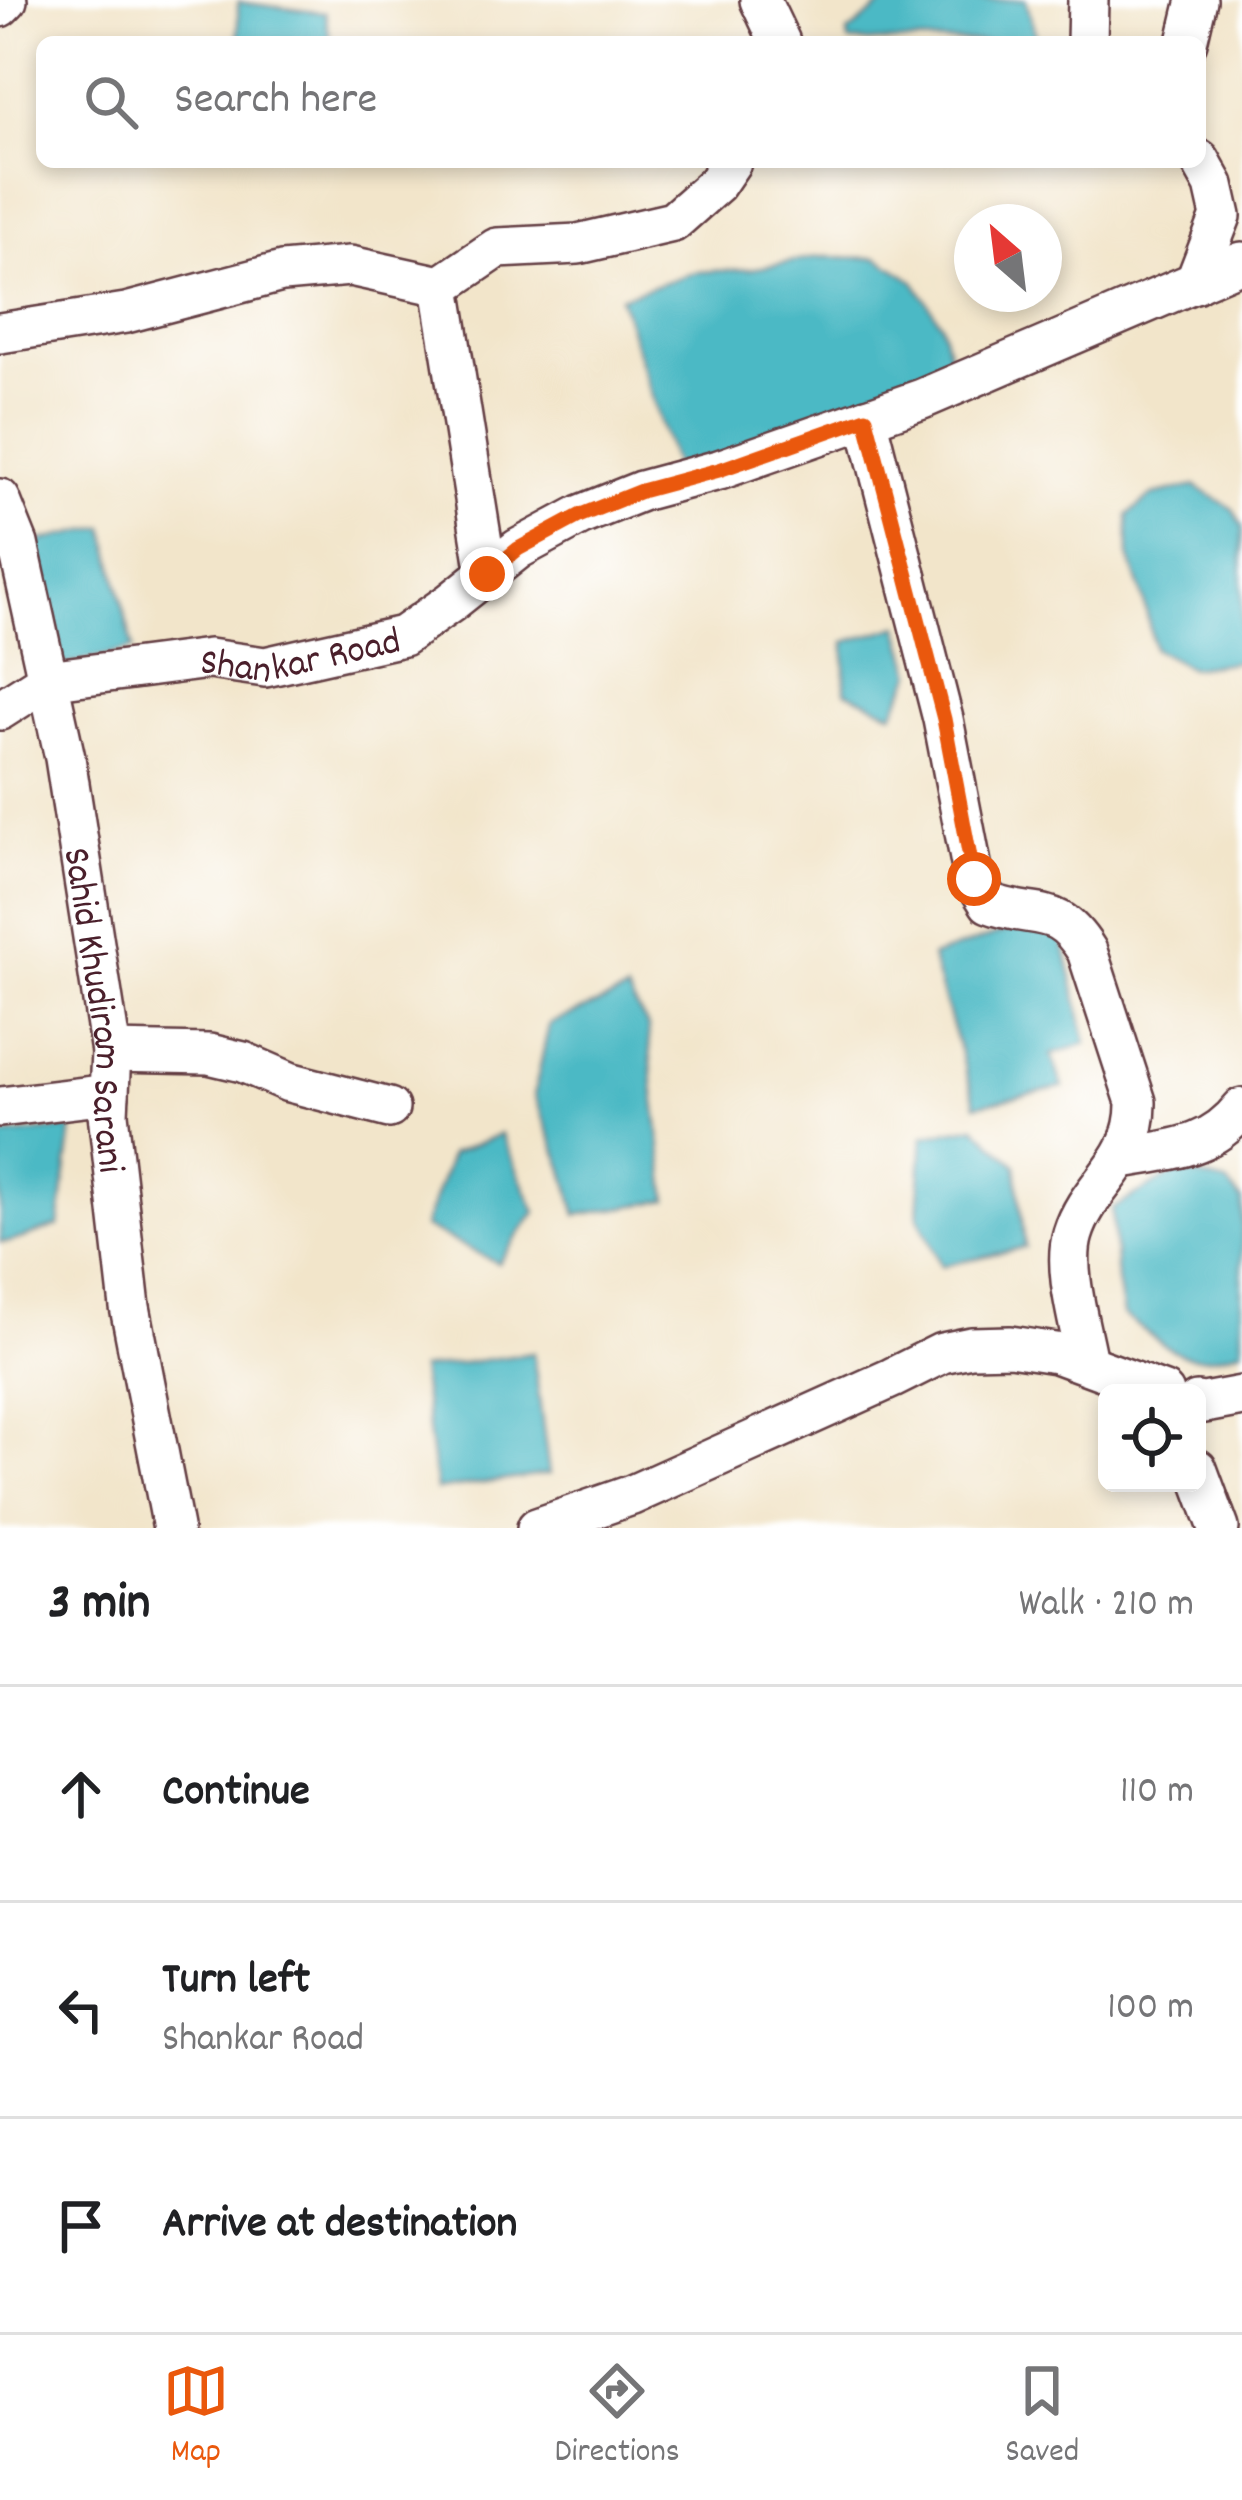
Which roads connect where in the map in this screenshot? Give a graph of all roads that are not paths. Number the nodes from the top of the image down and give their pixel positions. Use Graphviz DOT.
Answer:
graph roads {
  1 [pos="7,0"];
  2 [pos="760,0"];
  3 [pos="1088,0"];
  4 [pos="1197,0"];
  5 [pos="0,7"];
  6 [pos="777,36"];
  7 [pos="1087,36"];
  8 [pos="1188,36"];
  9 [pos="727,168"];
  10 [pos="1204,168"];
  11 [pos="1242,262"];
  12 [pos="1195,283"];
  13 [pos="441,286"];
  14 [pos="0,333"];
  15 [pos="866,418"];
  16 [pos="0,499"];
  17 [pos="487,574"];
  18 [pos="47,680"];
  19 [pos="0,710"];
  20 [pos="111,1052"];
  21 [pos="109,1094"];
  22 [pos="0,1107"];
  23 [pos="389,1108"];
  24 [pos="1242,1108"];
  25 [pos="1122,1158"];
  26 [pos="1087,1363"];
  27 [pos="1141,1384"];
  28 [pos="1242,1396"];
  29 [pos="1206,1403"];
  30 [pos="1206,1492"];
  31 [pos="172,1528"];
  32 [pos="537,1528"];
  33 [pos="1220,1528"];
  1 -- 5 [label="street"];
  2 -- 6 [label="street"];
  3 -- 7 [label="street"];
  4 -- 8 [label="street"];
  9 -- 13 [label="street"];
  10 -- 12 [label="street"];
  11 -- 12 [label="street, Shankar Road"];
  12 -- 15 [label="street, Shankar Road"];
  13 -- 14 [label="street"];
  13 -- 17 [label="street"];
  15 -- 17 [label="street, Shankar Road"];
  15 -- 25 [label="street"];
  16 -- 18 [label="street, Sahid Khudiram Sarani"];
  17 -- 18 [label="street, Shankar Road"];
  18 -- 19 [label="street, Shankar Road"];
  18 -- 20 [label="street, Sahid Khudiram Sarani"];
  20 -- 21 [label="street, Sahid Khudiram Sarani"];
  20 -- 23 [label="street"];
  21 -- 22 [label="street"];
  21 -- 31 [label="street, Sahid Khudiram Sarani"];
  24 -- 25 [label="street"];
  25 -- 26 [label="street"];
  26 -- 27 [label="street"];
  26 -- 32 [label="street"];
  28 -- 29 [label="street"];
  30 -- 33 [label="street"];
}
